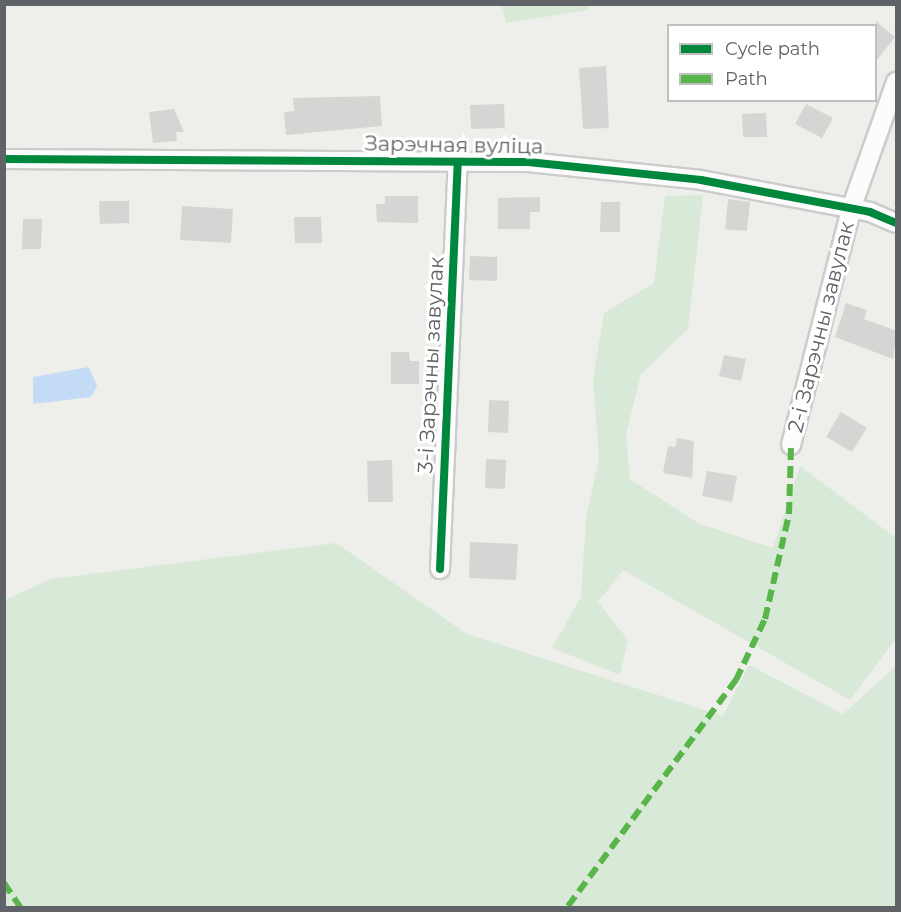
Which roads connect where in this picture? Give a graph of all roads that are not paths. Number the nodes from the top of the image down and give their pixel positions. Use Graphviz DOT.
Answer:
graph roads {
  1 [pos="897,82"];
  2 [pos="4,159"];
  3 [pos="458,162"];
  4 [pos="851,209"];
  5 [pos="897,223"];
  6 [pos="791,445"];
  7 [pos="440,569"];
  1 -- 4 [label="street, 2-і Зарэчны завулак"];
  2 -- 3 [label="street, Зарэчная вуліца"];
  3 -- 4 [label="street, Зарэчная вуліца"];
  3 -- 7 [label="street, 3-і Зарэчны завулак"];
  4 -- 5 [label="street, Зарэчная вуліца"];
  4 -- 6 [label="street, 2-і Зарэчны завулак"];
}
